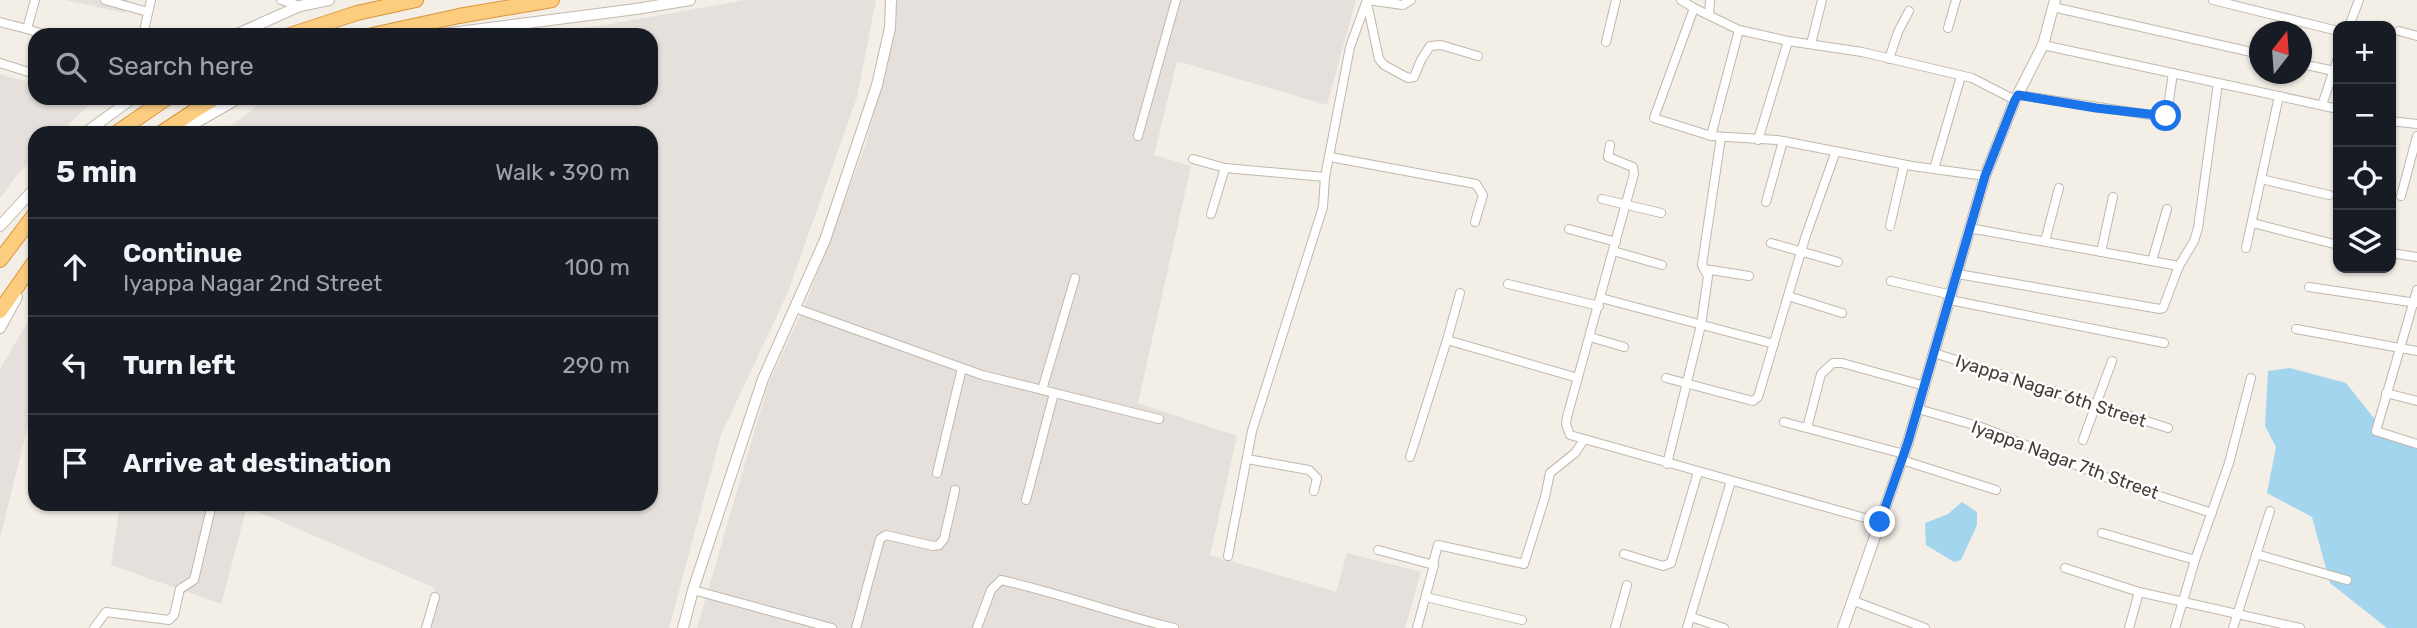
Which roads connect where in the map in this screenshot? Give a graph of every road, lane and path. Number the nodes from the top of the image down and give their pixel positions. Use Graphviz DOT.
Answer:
graph roads {
  1 [pos="36,0"];
  2 [pos="105,0"];
  3 [pos="151,0"];
  4 [pos="281,0"];
  5 [pos="329,0"];
  6 [pos="416,0"];
  7 [pos="552,0"];
  8 [pos="690,0"];
  9 [pos="891,0"];
  10 [pos="1176,0"];
  11 [pos="1367,0"];
  12 [pos="1411,0"];
  13 [pos="1616,0"];
  14 [pos="1681,0"];
  15 [pos="1710,0"];
  16 [pos="1822,0"];
  17 [pos="1956,0"];
  18 [pos="2213,0"];
  19 [pos="2358,0"];
  20 [pos="2054,4"];
  21 [pos="300,6"];
  22 [pos="1694,8"];
  23 [pos="1909,11"];
  24 [pos="148,12"];
  25 [pos="1709,15"];
  26 [pos="2351,21"];
  27 [pos="0,22"];
  28 [pos="145,28"];
  29 [pos="250,28"];
  30 [pos="310,28"];
  31 [pos="404,28"];
  32 [pos="489,28"];
  33 [pos="1948,28"];
  34 [pos="27,29"];
  35 [pos="1739,30"];
  36 [pos="2333,30"];
  37 [pos="2399,31"];
  38 [pos="2417,36"];
  39 [pos="1787,41"];
  40 [pos="1606,42"];
  41 [pos="1811,44"];
  42 [pos="2043,46"];
  43 [pos="2249,52"];
  44 [pos="1478,56"];
  45 [pos="1889,59"];
  46 [pos="0,63"];
  47 [pos="2312,67"];
  48 [pos="2333,72"];
  49 [pos="28,73"];
  50 [pos="2173,73"];
  51 [pos="2333,75"];
  52 [pos="1961,76"];
  53 [pos="2218,83"];
  54 [pos="2279,96"];
  55 [pos="2017,97"];
  56 [pos="124,105"];
  57 [pos="157,105"];
  58 [pos="203,105"];
  59 [pos="227,105"];
  60 [pos="2322,105"];
  61 [pos="2333,108"];
  62 [pos="2396,122"];
  63 [pos="2417,124"];
  64 [pos="95,126"];
  65 [pos="126,126"];
  66 [pos="172,126"];
  67 [pos="190,126"];
  68 [pos="1138,136"];
  69 [pos="1711,136"];
  70 [pos="2417,136"];
  71 [pos="1721,137"];
  72 [pos="1759,140"];
  73 [pos="1783,141"];
  74 [pos="1610,145"];
  75 [pos="1836,151"];
  76 [pos="1330,157"];
  77 [pos="1193,159"];
  78 [pos="1904,164"];
  79 [pos="1225,168"];
  80 [pos="1934,169"];
  81 [pos="1985,176"];
  82 [pos="1325,177"];
  83 [pos="2261,179"];
  84 [pos="2059,188"];
  85 [pos="2329,195"];
  86 [pos="28,196"];
  87 [pos="2401,196"];
  88 [pos="2113,197"];
  89 [pos="1602,199"];
  90 [pos="1766,202"];
  91 [pos="1627,204"];
  92 [pos="2167,209"];
  93 [pos="1661,213"];
  94 [pos="1211,215"];
  95 [pos="1475,222"];
  96 [pos="28,223"];
  97 [pos="2253,223"];
  98 [pos="0,226"];
  99 [pos="1890,226"];
  100 [pos="1969,228"];
  101 [pos="1569,229"];
  102 [pos="1616,242"];
  103 [pos="2045,242"];
  104 [pos="1771,243"];
  105 [pos="2333,244"];
  106 [pos="2246,248"];
  107 [pos="1613,251"];
  108 [pos="1802,252"];
  109 [pos="2101,252"];
  110 [pos="2396,254"];
  111 [pos="2417,257"];
  112 [pos="0,260"];
  113 [pos="2152,261"];
  114 [pos="1838,262"];
  115 [pos="1662,265"];
  116 [pos="2179,266"];
  117 [pos="1704,269"];
  118 [pos="28,271"];
  119 [pos="1958,274"];
  120 [pos="1749,276"];
  121 [pos="1075,278"];
  122 [pos="1891,281"];
  123 [pos="28,282"];
  124 [pos="1508,284"];
  125 [pos="2309,287"];
  126 [pos="2417,290"];
  127 [pos="1460,293"];
  128 [pos="1788,296"];
  129 [pos="1951,298"];
  130 [pos="1600,302"];
  131 [pos="2415,302"];
  132 [pos="795,308"];
  133 [pos="0,311"];
  134 [pos="1842,313"];
  135 [pos="1702,325"];
  136 [pos="0,328"];
  137 [pos="2296,329"];
  138 [pos="1590,337"];
  139 [pos="1447,340"];
  140 [pos="2164,343"];
  141 [pos="1774,344"];
  142 [pos="1624,347"];
  143 [pos="2400,348"];
  144 [pos="2417,351"];
  145 [pos="1934,353"];
  146 [pos="2112,361"];
  147 [pos="962,368"];
  148 [pos="1578,378"];
  149 [pos="1666,378"];
  150 [pos="2251,378"];
  151 [pos="1687,384"];
  152 [pos="1925,386"];
  153 [pos="1042,390"];
  154 [pos="1054,393"];
  155 [pos="2386,393"];
  156 [pos="2417,401"];
  157 [pos="2096,405"];
  158 [pos="1918,410"];
  159 [pos="1159,419"];
  160 [pos="1784,422"];
  161 [pos="1807,428"];
  162 [pos="2168,428"];
  163 [pos="2084,440"];
  164 [pos="1583,441"];
  165 [pos="2417,444"];
  166 [pos="1410,457"];
  167 [pos="1903,457"];
  168 [pos="1247,459"];
  169 [pos="1667,464"];
  170 [pos="937,472"];
  171 [pos="1698,472"];
  172 [pos="1731,481"];
  173 [pos="955,490"];
  174 [pos="1996,490"];
  175 [pos="1314,491"];
  176 [pos="1026,500"];
  177 [pos="210,511"];
  178 [pos="2270,511"];
  179 [pos="2211,513"];
  180 [pos="1880,522"];
  181 [pos="2102,533"];
  182 [pos="1378,550"];
  183 [pos="1624,554"];
  184 [pos="2256,554"];
  185 [pos="1228,556"];
  186 [pos="2195,560"];
  187 [pos="1433,563"];
  188 [pos="2065,568"];
  189 [pos="2347,580"];
  190 [pos="1627,585"];
  191 [pos="693,590"];
  192 [pos="2139,592"];
  193 [pos="435,597"];
  194 [pos="1426,597"];
  195 [pos="1854,601"];
  196 [pos="2183,602"];
  197 [pos="2238,612"];
  198 [pos="1691,617"];
  199 [pos="1522,620"];
  200 [pos="2278,625"];
  201 [pos="94,628"];
  202 [pos="426,628"];
  203 [pos="684,628"];
  204 [pos="832,628"];
  205 [pos="856,628"];
  206 [pos="978,628"];
  207 [pos="1174,628"];
  208 [pos="1417,628"];
  209 [pos="1615,628"];
  210 [pos="1687,628"];
  211 [pos="1724,628"];
  212 [pos="1843,628"];
  213 [pos="1925,628"];
  214 [pos="2129,628"];
  215 [pos="2175,628"];
  216 [pos="2233,628"];
  217 [pos="2300,628"];
  1 -- 34 [label="street"];
  2 -- 24 [label="street"];
  3 -- 24 [label="street"];
  4 -- 21 [label="street"];
  5 -- 21 [label="street"];
  6 -- 30 [label="highway"];
  7 -- 31 [label="highway"];
  8 -- 32 [label="street"];
  9 -- 132 [label="street"];
  10 -- 68 [label="street"];
  11 -- 12 [label="street"];
  11 -- 44 [label="street"];
  11 -- 76 [label="street"];
  13 -- 40 [label="street"];
  14 -- 22 [label="street"];
  15 -- 25 [label="street"];
  16 -- 41 [label="street"];
  17 -- 33 [label="street"];
  18 -- 36 [label="street"];
  19 -- 26 [label="street"];
  20 -- 42 [label="street"];
  20 -- 43 [label="street"];
  21 -- 29 [label="street"];
  22 -- 25 [label="street"];
  22 -- 69 [label="street"];
  23 -- 45 [label="street"];
  24 -- 28 [label="street"];
  25 -- 35 [label="street"];
  27 -- 34 [label="street"];
  35 -- 39 [label="street"];
  35 -- 69 [label="street"];
  37 -- 38 [label="street"];
  39 -- 41 [label="street"];
  39 -- 72 [label="street"];
  41 -- 45 [label="street"];
  42 -- 50 [label="street"];
  42 -- 55 [label="street"];
  45 -- 52 [label="street"];
  46 -- 49 [label="street"];
  47 -- 48 [label="street"];
  50 -- 53 [label="street"];
  50 -- 55 [label="street"];
  51 -- 60 [label="street"];
  52 -- 55 [label="street"];
  52 -- 80 [label="street"];
  53 -- 54 [label="street"];
  53 -- 116 [label="street"];
  54 -- 60 [label="street"];
  54 -- 83 [label="street"];
  55 -- 81 [label="street"];
  56 -- 64 [label="street"];
  57 -- 65 [label="highway"];
  58 -- 66 [label="highway"];
  59 -- 67 [label="street"];
  60 -- 61 [label="street"];
  62 -- 63 [label="street"];
  69 -- 71 [label="street"];
  70 -- 87 [label="street"];
  71 -- 72 [label="street"];
  71 -- 117 [label="street"];
  72 -- 73 [label="street"];
  73 -- 75 [label="street"];
  73 -- 90 [label="street"];
  74 -- 91 [label="street"];
  75 -- 78 [label="street"];
  75 -- 108 [label="street"];
  76 -- 82 [label="street"];
  76 -- 95 [label="street"];
  77 -- 79 [label="street"];
  78 -- 80 [label="street"];
  78 -- 99 [label="street"];
  79 -- 82 [label="street"];
  79 -- 94 [label="street"];
  80 -- 81 [label="street"];
  81 -- 100 [label="street"];
  82 -- 168 [label="street"];
  83 -- 85 [label="street"];
  83 -- 97 [label="street"];
  84 -- 103 [label="street"];
  86 -- 98 [label="street"];
  88 -- 109 [label="street"];
  89 -- 91 [label="street"];
  91 -- 93 [label="street"];
  91 -- 102 [label="street"];
  92 -- 113 [label="street"];
  96 -- 112 [label="highway"];
  97 -- 105 [label="street"];
  97 -- 106 [label="street"];
  100 -- 103 [label="street"];
  100 -- 119 [label="street"];
  101 -- 102 [label="street"];
  102 -- 107 [label="street"];
  103 -- 109 [label="street"];
  104 -- 108 [label="street"];
  107 -- 115 [label="street"];
  107 -- 130 [label="street"];
  108 -- 114 [label="street"];
  108 -- 128 [label="street"];
  109 -- 113 [label="street"];
  110 -- 111 [label="street"];
  113 -- 116 [label="street"];
  116 -- 119 [label="street"];
  117 -- 120 [label="street"];
  117 -- 135 [label="street"];
  118 -- 133 [label="highway"];
  119 -- 129 [label="street"];
  121 -- 153 [label="street"];
  122 -- 129 [label="street"];
  123 -- 136 [label="street"];
  124 -- 130 [label="street"];
  125 -- 131 [label="street"];
  126 -- 131 [label="street"];
  127 -- 139 [label="street"];
  128 -- 134 [label="street"];
  128 -- 141 [label="street"];
  129 -- 140 [label="street"];
  129 -- 145 [label="street"];
  130 -- 135 [label="street"];
  130 -- 138 [label="street"];
  131 -- 143 [label="street"];
  132 -- 147 [label="street"];
  132 -- 191 [label="street"];
  135 -- 141 [label="street"];
  135 -- 151 [label="street"];
  137 -- 143 [label="street"];
  138 -- 142 [label="street"];
  138 -- 148 [label="street"];
  139 -- 148 [label="street"];
  139 -- 166 [label="street"];
  141 -- 151 [label="street"];
  143 -- 144 [label="street"];
  143 -- 155 [label="street"];
  145 -- 152 [label="street"];
  145 -- 157 [label="street, Iyappa Nagar 6th Street"];
  146 -- 157 [label="street"];
  147 -- 153 [label="street"];
  147 -- 170 [label="street"];
  148 -- 164 [label="street"];
  149 -- 151 [label="street"];
  150 -- 179 [label="street"];
  151 -- 169 [label="street"];
  152 -- 158 [label="street"];
  152 -- 161 [label="street"];
  153 -- 154 [label="street"];
  154 -- 159 [label="street"];
  154 -- 176 [label="street"];
  155 -- 156 [label="street"];
  155 -- 165 [label="street"];
  157 -- 162 [label="street, Iyappa Nagar 6th Street"];
  157 -- 163 [label="street"];
  158 -- 167 [label="street"];
  158 -- 179 [label="street, Iyappa Nagar 7th Street"];
  160 -- 161 [label="street"];
  161 -- 167 [label="street"];
  164 -- 169 [label="street"];
  164 -- 187 [label="street"];
  167 -- 174 [label="street"];
  167 -- 180 [label="street"];
  168 -- 175 [label="street"];
  168 -- 185 [label="street"];
  169 -- 171 [label="street"];
  171 -- 172 [label="street"];
  171 -- 183 [label="street"];
  172 -- 180 [label="street"];
  172 -- 198 [label="street"];
  173 -- 205 [label="street"];
  177 -- 201 [label="street"];
  178 -- 184 [label="street"];
  179 -- 186 [label="street"];
  180 -- 195 [label="street"];
  181 -- 186 [label="street"];
  182 -- 187 [label="street"];
  184 -- 189 [label="street"];
  184 -- 197 [label="street"];
  186 -- 196 [label="street"];
  187 -- 194 [label="street"];
  188 -- 192 [label="street"];
  190 -- 209 [label="street"];
  191 -- 203 [label="street"];
  191 -- 204 [label="street"];
  192 -- 196 [label="street"];
  192 -- 214 [label="street"];
  193 -- 202 [label="street"];
  194 -- 199 [label="street"];
  194 -- 208 [label="street"];
  195 -- 212 [label="street"];
  195 -- 213 [label="street"];
  196 -- 197 [label="street"];
  196 -- 215 [label="street"];
  197 -- 200 [label="street"];
  197 -- 216 [label="street"];
  198 -- 210 [label="street"];
  198 -- 211 [label="street"];
  200 -- 217 [label="street"];
  206 -- 207 [label="street"];
}
